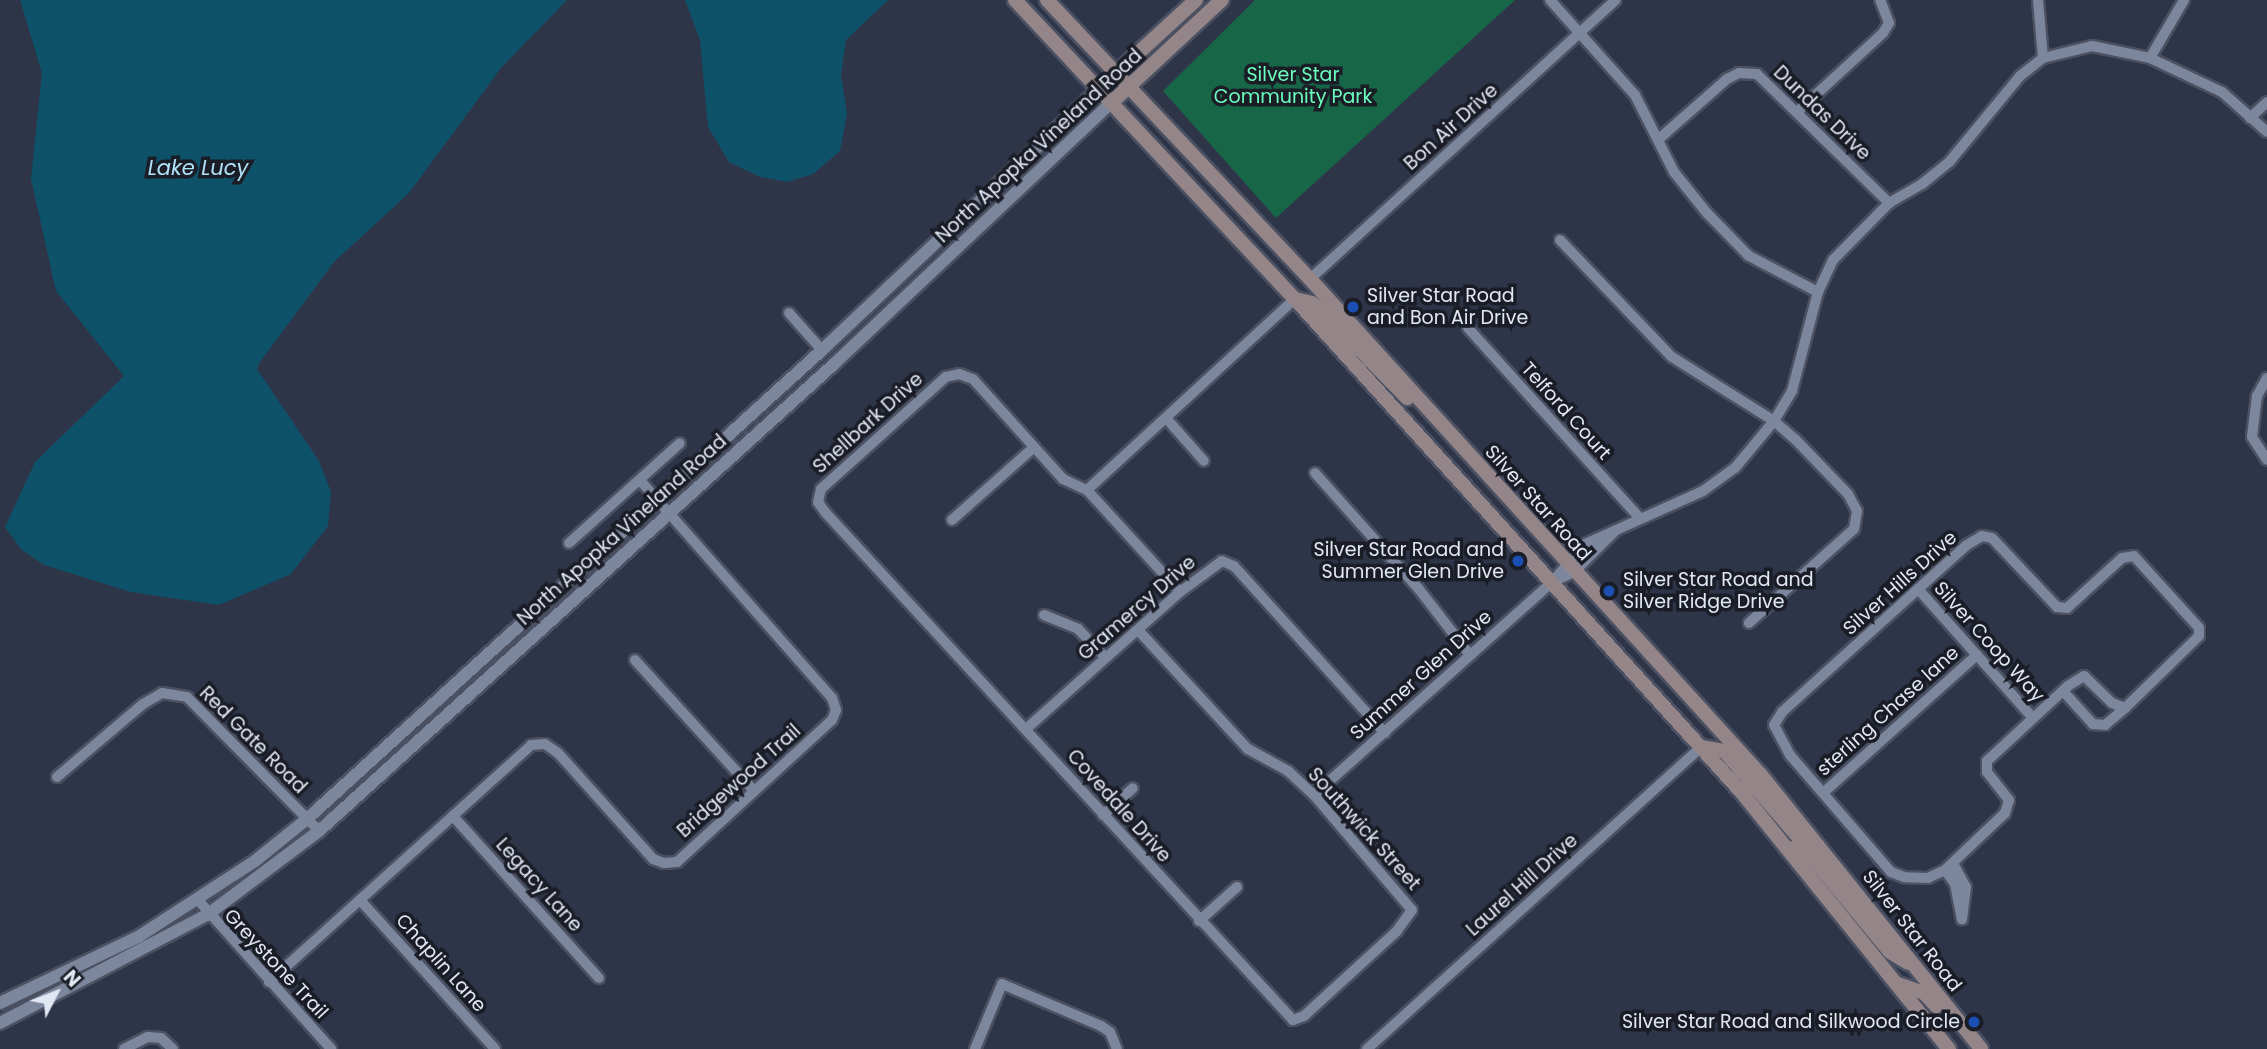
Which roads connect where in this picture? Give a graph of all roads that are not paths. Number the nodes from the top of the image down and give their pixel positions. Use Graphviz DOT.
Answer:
graph roads {
  1 [pos="1015,0"];
  2 [pos="1047,0"];
  3 [pos="1196,0"];
  4 [pos="1222,0"];
  5 [pos="1550,0"];
  6 [pos="1616,0"];
  7 [pos="1880,0"];
  8 [pos="2038,0"];
  9 [pos="2184,0"];
  10 [pos="1579,33"];
  11 [pos="2043,58"];
  12 [pos="2150,58"];
  13 [pos="1116,74"];
  14 [pos="1128,88"];
  15 [pos="1098,90"];
  16 [pos="2267,102"];
  17 [pos="1111,103"];
  18 [pos="1797,112"];
  19 [pos="2250,118"];
  20 [pos="2267,132"];
  21 [pos="1660,138"];
  22 [pos="1889,203"];
  23 [pos="1560,240"];
  24 [pos="1310,279"];
  25 [pos="1818,292"];
  26 [pos="1295,299"];
  27 [pos="789,313"];
  28 [pos="1468,328"];
  29 [pos="822,350"];
  30 [pos="2267,379"];
  31 [pos="1426,409"];
  32 [pos="1166,418"];
  33 [pos="1774,421"];
  34 [pos="680,443"];
  35 [pos="1033,447"];
  36 [pos="2267,460"];
  37 [pos="1203,461"];
  38 [pos="1315,473"];
  39 [pos="640,480"];
  40 [pos="821,489"];
  41 [pos="1087,490"];
  42 [pos="657,499"];
  43 [pos="670,513"];
  44 [pos="1639,517"];
  45 [pos="952,520"];
  46 [pos="569,544"];
  47 [pos="1569,567"];
  48 [pos="1552,582"];
  49 [pos="1918,589"];
  50 [pos="1180,592"];
  51 [pos="1044,615"];
  52 [pos="1749,623"];
  53 [pos="1138,630"];
  54 [pos="1469,655"];
  55 [pos="1977,655"];
  56 [pos="1106,658"];
  57 [pos="635,660"];
  58 [pos="2063,691"];
  59 [pos="2125,708"];
  60 [pos="2033,718"];
  61 [pos="1026,729"];
  62 [pos="1385,733"];
  63 [pos="1701,747"];
  64 [pos="57,777"];
  65 [pos="1133,788"];
  66 [pos="754,791"];
  67 [pos="1823,793"];
  68 [pos="1314,795"];
  69 [pos="1103,815"];
  70 [pos="453,816"];
  71 [pos="307,819"];
  72 [pos="319,831"];
  73 [pos="1785,844"];
  74 [pos="1823,848"];
  75 [pos="1237,887"];
  76 [pos="198,900"];
  77 [pos="360,900"];
  78 [pos="1412,909"];
  79 [pos="207,915"];
  80 [pos="1199,921"];
  81 [pos="1917,968"];
  82 [pos="599,978"];
  83 [pos="269,982"];
  84 [pos="1898,984"];
  85 [pos="0,1003"];
  86 [pos="0,1023"];
  87 [pos="124,1049"];
  88 [pos="173,1049"];
  89 [pos="331,1049"];
  90 [pos="495,1049"];
  91 [pos="975,1049"];
  92 [pos="1117,1049"];
  93 [pos="1367,1049"];
  94 [pos="1949,1049"];
  95 [pos="1969,1049"];
  96 [pos="1981,1049"];
  1 -- 15 [label="main road"];
  2 -- 13 [label="main road, Silver Star Road"];
  3 -- 13 [label="main road, North Apopka Vineland Road"];
  4 -- 14 [label="main road, North Apopka Vineland Road"];
  5 -- 10 [label="street"];
  6 -- 10 [label="street, Bon Air Drive"];
  7 -- 18 [label="street"];
  8 -- 11 [label="street"];
  9 -- 12 [label="street"];
  10 -- 21 [label="street"];
  10 -- 24 [label="street, Bon Air Drive"];
  11 -- 12 [label="street"];
  11 -- 22 [label="street"];
  12 -- 19 [label="street"];
  13 -- 14 [label="main road, Silver Star Road"];
  13 -- 15 [label="main road, North Apopka Vineland Road"];
  14 -- 17 [label="main road, North Apopka Vineland Road"];
  14 -- 24 [label="main road, Silver Star Road"];
  15 -- 17 [label="main road"];
  15 -- 29 [label="street, North Apopka Vineland Road"];
  16 -- 19 [label="street"];
  17 -- 26 [label="main road"];
  17 -- 43 [label="street, North Apopka Vineland Road"];
  18 -- 21 [label="street, Dundas Drive"];
  18 -- 22 [label="street, Dundas Drive"];
  19 -- 20 [label="street"];
  21 -- 25 [label="street"];
  22 -- 25 [label="street"];
  23 -- 33 [label="street"];
  24 -- 31 [label="main road, Silver Star Road"];
  25 -- 33 [label="street"];
  26 -- 31 [label="main road"];
  26 -- 32 [label="street"];
  26 -- 48 [label="main road"];
  27 -- 29 [label="street"];
  28 -- 44 [label="street, Telford Court"];
  29 -- 42 [label="street, North Apopka Vineland Road"];
  30 -- 36 [label="street"];
  31 -- 47 [label="main road, Silver Star Road"];
  32 -- 37 [label="street"];
  32 -- 41 [label="street"];
  33 -- 44 [label="street"];
  33 -- 52 [label="street"];
  34 -- 39 [label="street"];
  35 -- 40 [label="street, Shellbark Drive"];
  35 -- 41 [label="street, Shellbark Drive"];
  35 -- 45 [label="street"];
  38 -- 54 [label="street"];
  39 -- 42 [label="street, Bridgewood Trail"];
  39 -- 46 [label="street"];
  40 -- 61 [label="street, Covedale Drive"];
  41 -- 50 [label="street, Shellbark Drive"];
  42 -- 43 [label="street, Bridgewood Trail"];
  42 -- 71 [label="street, North Apopka Vineland Road"];
  43 -- 66 [label="street, Bridgewood Trail"];
  43 -- 72 [label="street, North Apopka Vineland Road"];
  44 -- 47 [label="street"];
  47 -- 48 [label="street, Summer Glen Drive"];
  47 -- 74 [label="main road, Silver Star Road"];
  48 -- 54 [label="street, Summer Glen Drive"];
  48 -- 63 [label="main road"];
  49 -- 55 [label="street, Silver Coop Way"];
  49 -- 59 [label="street, Silver Hills Drive"];
  49 -- 67 [label="street, Silver Hills Drive"];
  50 -- 53 [label="street, Gramercy Drive"];
  50 -- 62 [label="street, Gramercy Drive"];
  51 -- 56 [label="street"];
  53 -- 56 [label="street, Gramercy Drive"];
  53 -- 68 [label="street, Southwick Street"];
  54 -- 62 [label="street, Summer Glen Drive"];
  55 -- 60 [label="street, Silver Coop Way"];
  55 -- 67 [label="street, sterling Chase lane"];
  56 -- 61 [label="street, Gramercy Drive"];
  57 -- 66 [label="street"];
  58 -- 59 [label="street, Silver Hills Drive"];
  58 -- 59 [label="street"];
  58 -- 60 [label="street, Silver Hills Drive"];
  60 -- 67 [label="street, Silver Hills Drive"];
  61 -- 69 [label="street, Covedale Drive"];
  62 -- 68 [label="street, Summer Glen Drive"];
  63 -- 73 [label="main road"];
  63 -- 74 [label="main road"];
  63 -- 93 [label="street, Laurel Hill Drive"];
  64 -- 71 [label="street, Red Gate Road"];
  65 -- 69 [label="street"];
  66 -- 70 [label="street, Bridgewood Trail"];
  68 -- 78 [label="street, Southwick Street"];
  69 -- 80 [label="street, Covedale Drive"];
  70 -- 77 [label="street, Bridgewood Trail"];
  70 -- 82 [label="street, Legacy Lane"];
  71 -- 72 [label="street, Red Gate Road"];
  71 -- 76 [label="street, North Apopka Vineland Road"];
  72 -- 79 [label="street, North Apopka Vineland Road"];
  73 -- 81 [label="main road"];
  73 -- 84 [label="main road"];
  74 -- 81 [label="main road, Silver Star Road"];
  75 -- 80 [label="street"];
  76 -- 79 [label="street, Greystone Trail"];
  76 -- 85 [label="street, North Apopka Vineland Road"];
  77 -- 83 [label="street, Bridgewood Trail"];
  77 -- 90 [label="street, Chaplin Lane"];
  78 -- 80 [label="street, Covedale Drive"];
  79 -- 83 [label="street, Greystone Trail"];
  79 -- 86 [label="street, North Apopka Vineland Road"];
  81 -- 96 [label="main road, Silver Star Road"];
  83 -- 89 [label="street, Greystone Trail"];
  84 -- 94 [label="main road"];
  84 -- 95 [label="main road"];
  87 -- 88 [label="street"];
  91 -- 92 [label="street"];
}
